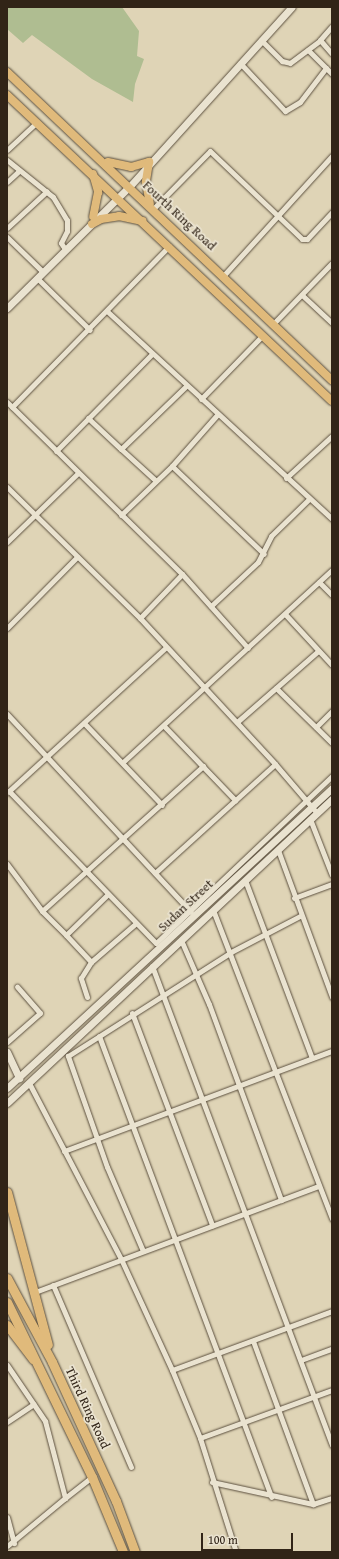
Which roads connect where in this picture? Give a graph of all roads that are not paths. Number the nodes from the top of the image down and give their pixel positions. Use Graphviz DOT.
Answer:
graph roads {
  1 [pos="292,7"];
  2 [pos="332,26"];
  3 [pos="262,40"];
  4 [pos="320,40"];
  5 [pos="308,50"];
  6 [pos="332,54"];
  7 [pos="240,63"];
  8 [pos="326,68"];
  9 [pos="7,72"];
  10 [pos="332,74"];
  11 [pos="7,94"];
  12 [pos="37,122"];
  13 [pos="7,150"];
  14 [pos="332,156"];
  15 [pos="101,159"];
  16 [pos="7,160"];
  17 [pos="149,162"];
  18 [pos="19,171"];
  19 [pos="93,173"];
  20 [pos="7,182"];
  21 [pos="128,184"];
  22 [pos="47,191"];
  23 [pos="116,196"];
  24 [pos="152,208"];
  25 [pos="332,212"];
  26 [pos="276,214"];
  27 [pos="93,220"];
  28 [pos="144,222"];
  29 [pos="7,228"];
  30 [pos="7,237"];
  31 [pos="169,246"];
  32 [pos="67,247"];
  33 [pos="332,263"];
  34 [pos="43,272"];
  35 [pos="224,275"];
  36 [pos="37,278"];
  37 [pos="302,295"];
  38 [pos="7,308"];
  39 [pos="108,312"];
  40 [pos="274,323"];
  41 [pos="332,323"];
  42 [pos="90,330"];
  43 [pos="263,335"];
  44 [pos="152,354"];
  45 [pos="318,366"];
  46 [pos="307,377"];
  47 [pos="332,380"];
  48 [pos="186,386"];
  49 [pos="201,399"];
  50 [pos="332,401"];
  51 [pos="7,402"];
  52 [pos="12,407"];
  53 [pos="217,415"];
  54 [pos="88,418"];
  55 [pos="332,436"];
  56 [pos="121,449"];
  57 [pos="56,451"];
  58 [pos="172,466"];
  59 [pos="78,473"];
  60 [pos="286,478"];
  61 [pos="156,482"];
  62 [pos="7,487"];
  63 [pos="309,499"];
  64 [pos="35,514"];
  65 [pos="121,515"];
  66 [pos="332,519"];
  67 [pos="7,542"];
  68 [pos="264,554"];
  69 [pos="77,557"];
  70 [pos="332,570"];
  71 [pos="182,574"];
  72 [pos="319,582"];
  73 [pos="332,595"];
  74 [pos="211,606"];
  75 [pos="285,614"];
  76 [pos="140,618"];
  77 [pos="7,628"];
  78 [pos="166,647"];
  79 [pos="248,648"];
  80 [pos="318,651"];
  81 [pos="332,666"];
  82 [pos="205,688"];
  83 [pos="276,688"];
  84 [pos="332,711"];
  85 [pos="7,714"];
  86 [pos="237,722"];
  87 [pos="84,723"];
  88 [pos="164,726"];
  89 [pos="316,727"];
  90 [pos="332,743"];
  91 [pos="48,758"];
  92 [pos="124,762"];
  93 [pos="275,764"];
  94 [pos="204,766"];
  95 [pos="332,776"];
  96 [pos="332,788"];
  97 [pos="8,792"];
  98 [pos="306,799"];
  99 [pos="332,799"];
  100 [pos="235,800"];
  101 [pos="162,805"];
  102 [pos="311,806"];
  103 [pos="317,813"];
  104 [pos="310,819"];
  105 [pos="124,839"];
  106 [pos="278,850"];
  107 [pos="7,864"];
  108 [pos="85,872"];
  109 [pos="155,873"];
  110 [pos="332,875"];
  111 [pos="245,880"];
  112 [pos="332,884"];
  113 [pos="107,894"];
  114 [pos="294,898"];
  115 [pos="213,910"];
  116 [pos="42,911"];
  117 [pos="192,913"];
  118 [pos="300,916"];
  119 [pos="135,924"];
  120 [pos="264,933"];
  121 [pos="66,935"];
  122 [pos="181,940"];
  123 [pos="231,952"];
  124 [pos="91,962"];
  125 [pos="152,966"];
  126 [pos="197,974"];
  127 [pos="17,987"];
  128 [pos="164,995"];
  129 [pos="87,997"];
  130 [pos="332,997"];
  131 [pos="97,1005"];
  132 [pos="103,1012"];
  133 [pos="132,1013"];
  134 [pos="99,1036"];
  135 [pos="7,1042"];
  136 [pos="332,1051"];
  137 [pos="7,1052"];
  138 [pos="312,1058"];
  139 [pos="277,1070"];
  140 [pos="19,1078"];
  141 [pos="29,1083"];
  142 [pos="240,1084"];
  143 [pos="7,1088"];
  144 [pos="202,1099"];
  145 [pos="7,1104"];
  146 [pos="168,1111"];
  147 [pos="132,1125"];
  148 [pos="97,1138"];
  149 [pos="64,1151"];
  150 [pos="320,1186"];
  151 [pos="7,1192"];
  152 [pos="281,1200"];
  153 [pos="330,1206"];
  154 [pos="245,1214"];
  155 [pos="332,1220"];
  156 [pos="212,1226"];
  157 [pos="176,1238"];
  158 [pos="143,1251"];
  159 [pos="121,1259"];
  160 [pos="7,1278"];
  161 [pos="53,1285"];
  162 [pos="35,1292"];
  163 [pos="7,1302"];
  164 [pos="332,1311"];
  165 [pos="7,1325"];
  166 [pos="287,1327"];
  167 [pos="253,1341"];
  168 [pos="332,1349"];
  169 [pos="219,1352"];
  170 [pos="301,1360"];
  171 [pos="52,1362"];
  172 [pos="7,1365"];
  173 [pos="42,1370"];
  174 [pos="172,1370"];
  175 [pos="332,1390"];
  176 [pos="315,1396"];
  177 [pos="34,1404"];
  178 [pos="279,1409"];
  179 [pos="7,1422"];
  180 [pos="244,1422"];
  181 [pos="329,1430"];
  182 [pos="200,1438"];
  183 [pos="332,1445"];
  184 [pos="131,1467"];
  185 [pos="92,1477"];
  186 [pos="212,1482"];
  187 [pos="271,1497"];
  188 [pos="65,1498"];
  189 [pos="332,1498"];
  190 [pos="313,1504"];
  191 [pos="7,1517"];
  192 [pos="14,1543"];
  193 [pos="7,1546"];
  194 [pos="123,1552"];
  195 [pos="135,1552"];
  196 [pos="236,1552"];
  1 -- 3 [label="main road"];
  2 -- 4 [label="street"];
  3 -- 5 [label="street"];
  3 -- 7 [label="main road"];
  4 -- 5 [label="street"];
  4 -- 6 [label="street"];
  5 -- 8 [label="street"];
  7 -- 8 [label="street"];
  7 -- 17 [label="main road"];
  8 -- 10 [label="street"];
  9 -- 15 [label="main road, Fourth Ring Road"];
  11 -- 12 [label="main road"];
  12 -- 13 [label="street"];
  12 -- 19 [label="main road"];
  14 -- 26 [label="street"];
  15 -- 17 [label="main road"];
  15 -- 21 [label="main road, Fourth Ring Road"];
  16 -- 18 [label="street"];
  17 -- 21 [label="main road"];
  17 -- 24 [label="main road"];
  18 -- 20 [label="street"];
  18 -- 22 [label="street"];
  19 -- 23 [label="main road"];
  19 -- 27 [label="main road"];
  21 -- 23 [label="main road"];
  21 -- 24 [label="main road, Fourth Ring Road"];
  22 -- 29 [label="street"];
  22 -- 32 [label="street"];
  23 -- 27 [label="main road"];
  23 -- 28 [label="main road"];
  24 -- 26 [label="street"];
  24 -- 35 [label="main road, Fourth Ring Road"];
  25 -- 26 [label="street"];
  26 -- 35 [label="street"];
  27 -- 28 [label="main road"];
  27 -- 32 [label="main road"];
  28 -- 31 [label="main road"];
  30 -- 34 [label="street"];
  31 -- 39 [label="street"];
  31 -- 43 [label="main road"];
  32 -- 34 [label="main road"];
  33 -- 37 [label="street"];
  34 -- 36 [label="main road"];
  35 -- 40 [label="main road, Fourth Ring Road"];
  36 -- 38 [label="main road"];
  36 -- 42 [label="street"];
  37 -- 40 [label="street"];
  37 -- 41 [label="street"];
  39 -- 42 [label="street"];
  39 -- 44 [label="street"];
  40 -- 45 [label="main road, Fourth Ring Road"];
  42 -- 52 [label="street"];
  43 -- 46 [label="main road"];
  43 -- 49 [label="street"];
  44 -- 48 [label="street"];
  44 -- 54 [label="street"];
  45 -- 46 [label="main road"];
  45 -- 47 [label="main road, Fourth Ring Road"];
  46 -- 50 [label="main road"];
  48 -- 49 [label="street"];
  48 -- 56 [label="street"];
  49 -- 53 [label="street"];
  51 -- 52 [label="street"];
  52 -- 57 [label="street"];
  53 -- 58 [label="street"];
  53 -- 60 [label="street"];
  54 -- 56 [label="street"];
  54 -- 57 [label="street"];
  55 -- 60 [label="street"];
  56 -- 61 [label="street"];
  57 -- 59 [label="street"];
  58 -- 61 [label="street"];
  58 -- 68 [label="street"];
  59 -- 64 [label="street"];
  59 -- 65 [label="street"];
  60 -- 63 [label="street"];
  61 -- 65 [label="street"];
  62 -- 64 [label="street"];
  63 -- 66 [label="street"];
  63 -- 68 [label="street"];
  64 -- 67 [label="street"];
  64 -- 69 [label="street"];
  65 -- 71 [label="street"];
  68 -- 74 [label="street"];
  69 -- 76 [label="street"];
  69 -- 77 [label="street"];
  70 -- 72 [label="street"];
  71 -- 74 [label="street"];
  71 -- 76 [label="street"];
  72 -- 73 [label="street"];
  72 -- 75 [label="street"];
  74 -- 79 [label="street"];
  75 -- 79 [label="street"];
  75 -- 80 [label="street"];
  76 -- 78 [label="street"];
  78 -- 82 [label="street"];
  78 -- 87 [label="street"];
  79 -- 82 [label="street"];
  80 -- 81 [label="street"];
  80 -- 83 [label="street"];
  82 -- 86 [label="street"];
  82 -- 88 [label="street"];
  83 -- 86 [label="street"];
  83 -- 89 [label="street"];
  84 -- 89 [label="street"];
  85 -- 91 [label="street"];
  86 -- 93 [label="street"];
  87 -- 91 [label="street"];
  87 -- 92 [label="street"];
  88 -- 92 [label="street"];
  88 -- 94 [label="street"];
  89 -- 90 [label="street"];
  91 -- 97 [label="street"];
  91 -- 105 [label="street"];
  92 -- 101 [label="street"];
  93 -- 98 [label="street"];
  93 -- 100 [label="street"];
  94 -- 100 [label="street"];
  94 -- 101 [label="street"];
  95 -- 98 [label="street"];
  96 -- 102 [label="main road, Sudan Street"];
  97 -- 108 [label="street"];
  98 -- 102 [label="street"];
  98 -- 117 [label="street"];
  99 -- 103 [label="main road, Sudan Street"];
  100 -- 109 [label="street"];
  101 -- 105 [label="street"];
  102 -- 103 [label="street"];
  102 -- 117 [label="main road, Sudan Street"];
  103 -- 104 [label="main road, Sudan Street"];
  104 -- 106 [label="main road, Sudan Street"];
  104 -- 110 [label="street"];
  105 -- 108 [label="street"];
  105 -- 109 [label="street"];
  106 -- 111 [label="main road, Sudan Street"];
  106 -- 114 [label="street"];
  107 -- 116 [label="street"];
  108 -- 113 [label="street"];
  108 -- 116 [label="street"];
  109 -- 117 [label="street"];
  111 -- 115 [label="main road, Sudan Street"];
  111 -- 120 [label="street"];
  112 -- 114 [label="street"];
  113 -- 119 [label="street"];
  113 -- 121 [label="street"];
  114 -- 118 [label="street"];
  115 -- 122 [label="main road, Sudan Street"];
  115 -- 123 [label="street"];
  116 -- 121 [label="street"];
  117 -- 119 [label="street"];
  117 -- 131 [label="main road, Sudan Street"];
  118 -- 120 [label="street"];
  118 -- 130 [label="street"];
  119 -- 124 [label="street"];
  120 -- 123 [label="street"];
  120 -- 138 [label="street"];
  121 -- 124 [label="street"];
  122 -- 125 [label="main road, Sudan Street"];
  122 -- 126 [label="street"];
  123 -- 126 [label="street"];
  123 -- 139 [label="street"];
  124 -- 129 [label="street"];
  125 -- 128 [label="street"];
  125 -- 132 [label="main road, Sudan Street"];
  126 -- 128 [label="street"];
  126 -- 142 [label="street"];
  127 -- 135 [label="street"];
  128 -- 133 [label="street"];
  128 -- 144 [label="street"];
  131 -- 132 [label="main road"];
  131 -- 140 [label="main road, Sudan Street"];
  132 -- 141 [label="main road, Sudan Street"];
  133 -- 134 [label="street"];
  133 -- 146 [label="street"];
  134 -- 147 [label="street"];
  134 -- 148 [label="street"];
  136 -- 138 [label="street"];
  137 -- 140 [label="main road"];
  138 -- 139 [label="street"];
  139 -- 142 [label="street"];
  139 -- 150 [label="street"];
  140 -- 143 [label="main road, Sudan Street"];
  141 -- 145 [label="main road, Sudan Street"];
  141 -- 149 [label="street"];
  142 -- 144 [label="street"];
  142 -- 152 [label="street"];
  144 -- 146 [label="street"];
  144 -- 154 [label="street"];
  146 -- 147 [label="street"];
  146 -- 156 [label="street"];
  147 -- 148 [label="street"];
  147 -- 157 [label="street"];
  148 -- 149 [label="street"];
  148 -- 158 [label="street"];
  149 -- 159 [label="street"];
  150 -- 152 [label="street"];
  150 -- 153 [label="street"];
  151 -- 162 [label="highway"];
  152 -- 154 [label="street"];
  153 -- 155 [label="street"];
  154 -- 156 [label="street"];
  154 -- 166 [label="street"];
  156 -- 157 [label="street"];
  157 -- 158 [label="street"];
  157 -- 169 [label="street"];
  158 -- 159 [label="street"];
  159 -- 161 [label="street"];
  159 -- 174 [label="street"];
  160 -- 171 [label="highway, Third Ring Road"];
  161 -- 162 [label="street"];
  161 -- 184 [label="street"];
  162 -- 171 [label="highway"];
  163 -- 173 [label="highway, Third Ring Road"];
  164 -- 166 [label="street"];
  165 -- 173 [label="highway"];
  166 -- 167 [label="street"];
  166 -- 170 [label="street"];
  167 -- 169 [label="street"];
  167 -- 178 [label="street"];
  168 -- 170 [label="street"];
  169 -- 174 [label="street"];
  169 -- 180 [label="street"];
  170 -- 176 [label="street"];
  171 -- 195 [label="highway, Third Ring Road"];
  172 -- 177 [label="street"];
  173 -- 185 [label="highway, Third Ring Road"];
  174 -- 182 [label="street"];
  175 -- 176 [label="street"];
  176 -- 178 [label="street"];
  176 -- 181 [label="street"];
  177 -- 179 [label="street"];
  177 -- 188 [label="street"];
  178 -- 180 [label="street"];
  178 -- 190 [label="street"];
  180 -- 182 [label="street"];
  180 -- 187 [label="street"];
  181 -- 183 [label="street"];
  182 -- 186 [label="street"];
  185 -- 188 [label="street"];
  185 -- 194 [label="highway, Third Ring Road"];
  186 -- 187 [label="street"];
  186 -- 196 [label="street"];
  187 -- 190 [label="street"];
  188 -- 192 [label="street"];
  189 -- 190 [label="street"];
  191 -- 192 [label="street"];
  192 -- 193 [label="street"];
}
